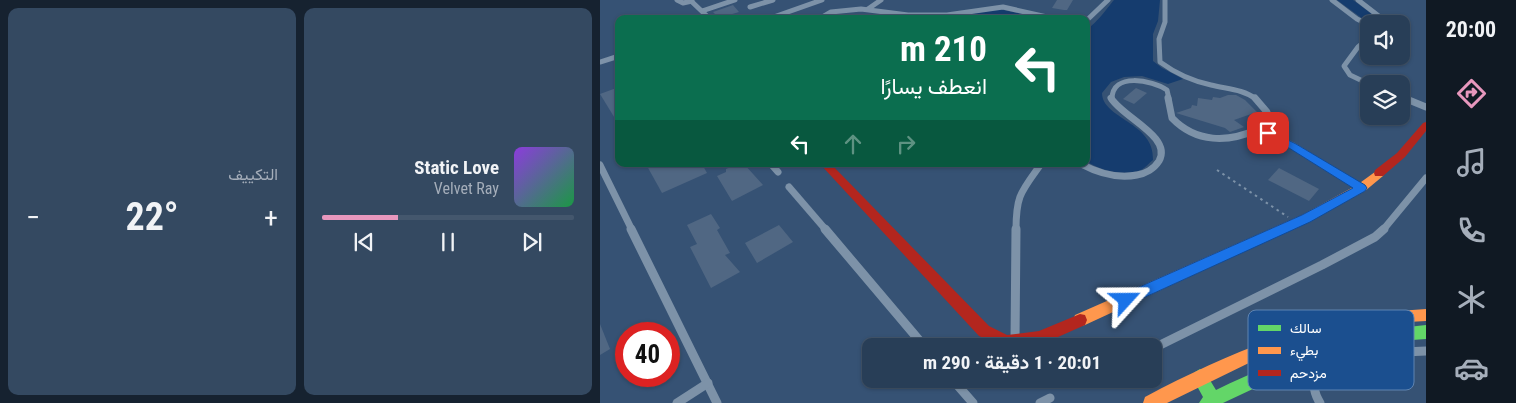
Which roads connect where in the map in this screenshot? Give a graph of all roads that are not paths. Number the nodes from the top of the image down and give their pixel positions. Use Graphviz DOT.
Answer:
graph roads {
  1 [pos="677,0"];
  2 [pos="736,0"];
  3 [pos="773,0"];
  4 [pos="822,0"];
  5 [pos="881,0"];
  6 [pos="1108,0"];
  7 [pos="1166,0"];
  8 [pos="1332,0"];
  9 [pos="1358,0"];
  10 [pos="691,1"];
  11 [pos="750,7"];
  12 [pos="868,9"];
  13 [pos="702,11"];
  14 [pos="706,15"];
  15 [pos="779,15"];
  16 [pos="828,15"];
  17 [pos="908,15"];
  18 [pos="908,15"];
  19 [pos="947,15"];
  20 [pos="947,15"];
  21 [pos="1040,15"];
  22 [pos="1377,15"];
  23 [pos="1090,17"];
  24 [pos="1360,20"];
  25 [pos="1360,45"];
  26 [pos="615,57"];
  27 [pos="600,62"];
  28 [pos="1360,80"];
  29 [pos="1410,101"];
  30 [pos="1426,107"];
  31 [pos="1426,125"];
  32 [pos="1258,129"];
  33 [pos="774,167"];
  34 [pos="828,167"];
  35 [pos="1039,167"];
  36 [pos="1088,167"];
  37 [pos="601,170"];
  38 [pos="778,172"];
  39 [pos="1426,178"];
  40 [pos="789,187"];
  41 [pos="1362,188"];
  42 [pos="917,338"];
  43 [pos="998,338"];
  44 [pos="1015,338"];
  45 [pos="1040,338"];
  46 [pos="1162,344"];
  47 [pos="1248,358"];
  48 [pos="1200,377"];
  49 [pos="708,383"];
  50 [pos="1248,385"];
  51 [pos="960,388"];
  52 [pos="1315,390"];
  53 [pos="1210,401"];
  54 [pos="677,403"];
  55 [pos="716,403"];
  56 [pos="973,403"];
  57 [pos="1151,403"];
  58 [pos="1320,403"];
  1 -- 10 [label="street"];
  2 -- 13 [label="street"];
  3 -- 11 [label="street"];
  4 -- 15 [label="street"];
  5 -- 12 [label="street"];
  6 -- 23 [label="street"];
  7 -- 32 [label="street"];
  8 -- 24 [label="street"];
  9 -- 22 [label="street"];
  10 -- 13 [label="street"];
  12 -- 16 [label="street"];
  12 -- 17 [label="street"];
  13 -- 14 [label="street"];
  18 -- 19 [label="street"];
  20 -- 21 [label="street"];
  25 -- 28 [label="street"];
  26 -- 27 [label="street"];
  29 -- 30 [label="street"];
  31 -- 41 [label="street"];
  32 -- 36 [label="street"];
  32 -- 41 [label="street"];
  33 -- 38 [label="street"];
  34 -- 43 [label="street"];
  35 -- 44 [label="street"];
  37 -- 49 [label="street"];
  39 -- 46 [label="street"];
  40 -- 42 [label="street"];
  41 -- 45 [label="street"];
  47 -- 48 [label="street"];
  48 -- 53 [label="street"];
  48 -- 57 [label="street"];
  49 -- 54 [label="street"];
  49 -- 55 [label="street"];
  50 -- 53 [label="street"];
  51 -- 56 [label="street"];
  52 -- 58 [label="street"];
}
